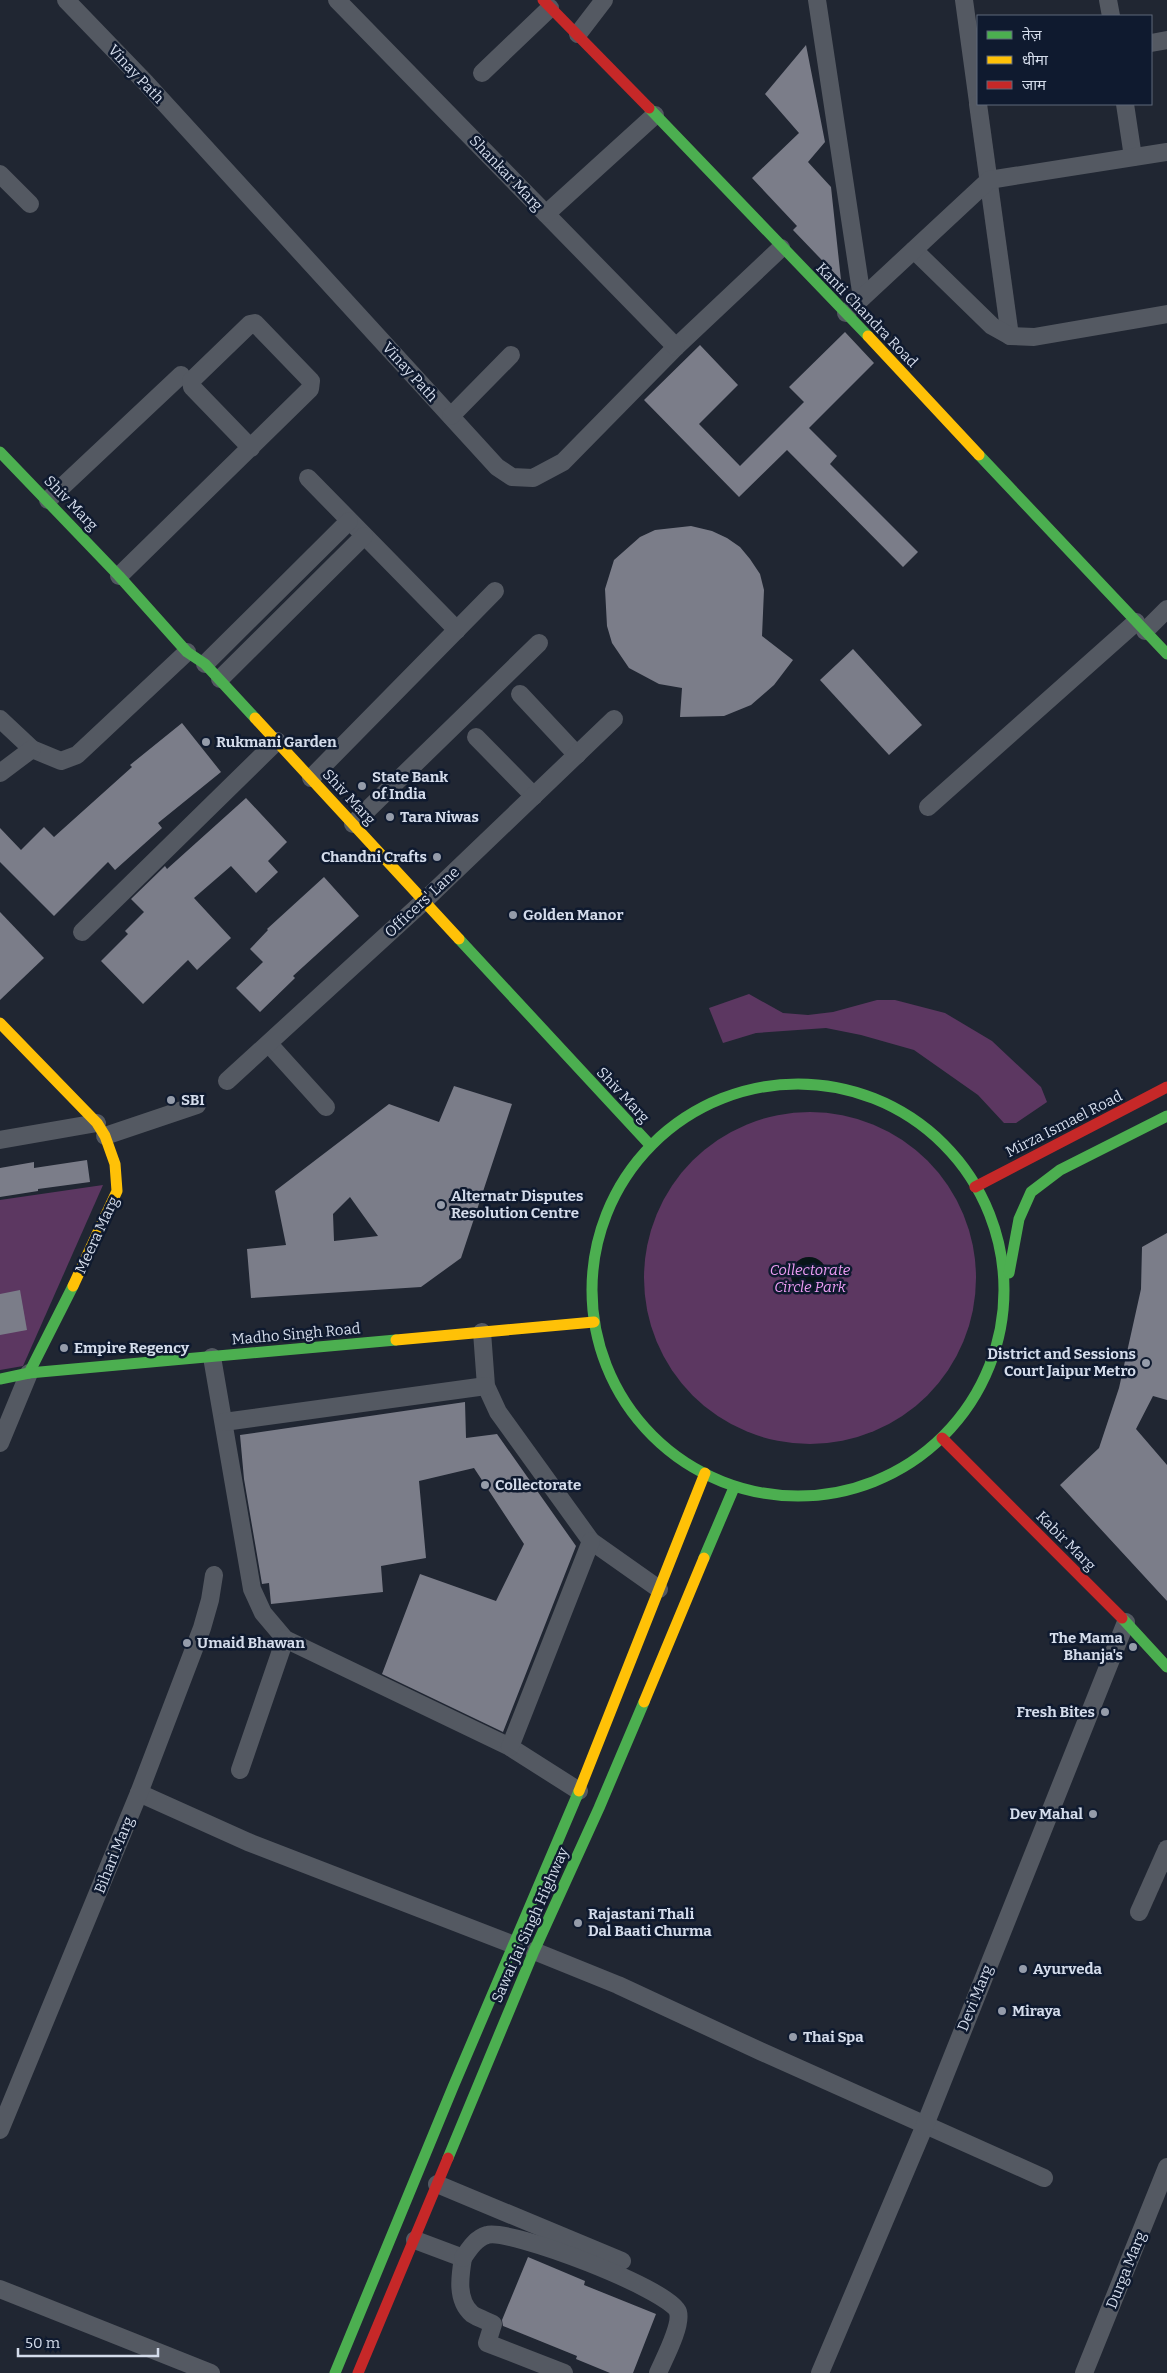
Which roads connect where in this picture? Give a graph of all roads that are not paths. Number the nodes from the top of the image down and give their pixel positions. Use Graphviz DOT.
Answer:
graph roads {
  1 [pos="66,0"];
  2 [pos="337,0"];
  3 [pos="604,0"];
  4 [pos="818,0"];
  5 [pos="964,0"];
  6 [pos="1108,0"];
  7 [pos="546,4"];
  8 [pos="1111,15"];
  9 [pos="578,34"];
  10 [pos="1167,40"];
  11 [pos="1152,43"];
  12 [pos="482,74"];
  13 [pos="977,96"];
  14 [pos="978,105"];
  15 [pos="1125,105"];
  16 [pos="655,115"];
  17 [pos="1167,152"];
  18 [pos="1133,157"];
  19 [pos="0,174"];
  20 [pos="990,180"];
  21 [pos="30,204"];
  22 [pos="546,214"];
  23 [pos="781,248"];
  24 [pos="914,250"];
  25 [pos="862,298"];
  26 [pos="846,313"];
  27 [pos="1167,314"];
  28 [pos="1010,336"];
  29 [pos="676,346"];
  30 [pos="511,355"];
  31 [pos="181,375"];
  32 [pos="450,416"];
  33 [pos="250,448"];
  34 [pos="0,452"];
  35 [pos="308,478"];
  36 [pos="48,500"];
  37 [pos="349,521"];
  38 [pos="364,536"];
  39 [pos="120,576"];
  40 [pos="494,591"];
  41 [pos="1167,609"];
  42 [pos="1140,626"];
  43 [pos="457,630"];
  44 [pos="539,643"];
  45 [pos="187,652"];
  46 [pos="1167,654"];
  47 [pos="205,664"];
  48 [pos="220,679"];
  49 [pos="520,694"];
  50 [pos="0,720"];
  51 [pos="614,720"];
  52 [pos="476,737"];
  53 [pos="276,741"];
  54 [pos="32,749"];
  55 [pos="577,755"];
  56 [pos="0,773"];
  57 [pos="311,778"];
  58 [pos="534,796"];
  59 [pos="928,807"];
  60 [pos="353,824"];
  61 [pos="424,901"];
  62 [pos="82,932"];
  63 [pos="0,1023"];
  64 [pos="269,1044"];
  65 [pos="227,1081"];
  66 [pos="1167,1087"];
  67 [pos="197,1105"];
  68 [pos="326,1107"];
  69 [pos="1167,1116"];
  70 [pos="101,1129"];
  71 [pos="0,1140"];
  72 [pos="650,1145"];
  73 [pos="975,1187"];
  74 [pos="1003,1305"];
  75 [pos="594,1322"];
  76 [pos="482,1332"];
  77 [pos="212,1357"];
  78 [pos="29,1374"];
  79 [pos="0,1379"];
  80 [pos="486,1386"];
  81 [pos="224,1422"];
  82 [pos="942,1438"];
  83 [pos="0,1443"];
  84 [pos="705,1473"];
  85 [pos="733,1490"];
  86 [pos="591,1541"];
  87 [pos="214,1574"];
  88 [pos="660,1589"];
  89 [pos="1126,1622"];
  90 [pos="285,1639"];
  91 [pos="1167,1667"];
  92 [pos="510,1746"];
  93 [pos="240,1770"];
  94 [pos="579,1792"];
  95 [pos="139,1793"];
  96 [pos="1167,1849"];
  97 [pos="1139,1912"];
  98 [pos="514,1945"];
  99 [pos="534,1950"];
  100 [pos="925,2125"];
  101 [pos="0,2130"];
  102 [pos="1167,2168"];
  103 [pos="1044,2178"];
  104 [pos="437,2184"];
  105 [pos="415,2240"];
  106 [pos="463,2258"];
  107 [pos="622,2261"];
  108 [pos="0,2289"];
  109 [pos="211,2373"];
  110 [pos="335,2373"];
  111 [pos="358,2373"];
  112 [pos="564,2373"];
  113 [pos="658,2373"];
  114 [pos="820,2373"];
  115 [pos="1084,2373"];
  1 -- 32 [label="street, Vinay Path"];
  2 -- 22 [label="street, Shankar Marg"];
  3 -- 9 [label="street"];
  4 -- 25 [label="street"];
  5 -- 13 [label="street"];
  6 -- 8 [label="street"];
  7 -- 9 [label="main road, Kanti Chandra Road"];
  7 -- 12 [label="street"];
  9 -- 16 [label="main road, Kanti Chandra Road"];
  10 -- 11 [label="street"];
  14 -- 20 [label="street"];
  15 -- 18 [label="street"];
  16 -- 22 [label="street"];
  16 -- 23 [label="main road, Kanti Chandra Road"];
  17 -- 18 [label="street"];
  18 -- 20 [label="street"];
  19 -- 21 [label="street"];
  20 -- 24 [label="street"];
  20 -- 28 [label="street"];
  22 -- 29 [label="street, Shankar Marg"];
  23 -- 26 [label="main road, Kanti Chandra Road"];
  23 -- 29 [label="street, Vinay Path"];
  24 -- 25 [label="street"];
  24 -- 28 [label="street"];
  25 -- 26 [label="street"];
  26 -- 42 [label="main road, Kanti Chandra Road"];
  27 -- 28 [label="street"];
  29 -- 32 [label="street, Vinay Path"];
  30 -- 32 [label="street"];
  31 -- 36 [label="street"];
  33 -- 33 [label="street"];
  33 -- 39 [label="street"];
  34 -- 36 [label="main road, Shiv Marg"];
  35 -- 37 [label="street"];
  36 -- 39 [label="main road, Shiv Marg"];
  37 -- 38 [label="street"];
  37 -- 47 [label="street"];
  38 -- 43 [label="street"];
  38 -- 48 [label="street"];
  39 -- 45 [label="main road, Shiv Marg"];
  40 -- 43 [label="street"];
  41 -- 42 [label="street"];
  42 -- 46 [label="main road, Kanti Chandra Road"];
  42 -- 59 [label="street"];
  43 -- 57 [label="street"];
  44 -- 60 [label="street"];
  45 -- 47 [label="main road, Shiv Marg"];
  45 -- 54 [label="street"];
  47 -- 48 [label="main road, Shiv Marg"];
  48 -- 53 [label="main road, Shiv Marg"];
  49 -- 55 [label="street"];
  50 -- 54 [label="street"];
  51 -- 55 [label="street, Officers' Lane"];
  52 -- 58 [label="street"];
  53 -- 57 [label="main road, Shiv Marg"];
  53 -- 62 [label="street"];
  54 -- 56 [label="street"];
  55 -- 58 [label="street, Officers' Lane"];
  57 -- 60 [label="main road, Shiv Marg"];
  58 -- 61 [label="street, Officers' Lane"];
  60 -- 61 [label="main road, Shiv Marg"];
  61 -- 64 [label="street, Officers' Lane"];
  61 -- 72 [label="main road, Shiv Marg"];
  63 -- 70 [label="main road, Meera Marg"];
  64 -- 65 [label="street, Officers' Lane"];
  64 -- 68 [label="street"];
  66 -- 73 [label="main road, Mirza Ismael Road"];
  67 -- 70 [label="street"];
  69 -- 74 [label="main road"];
  70 -- 71 [label="street"];
  70 -- 78 [label="main road, Meera Marg"];
  72 -- 73 [label="main road"];
  72 -- 75 [label="main road"];
  73 -- 74 [label="main road"];
  74 -- 82 [label="main road"];
  75 -- 76 [label="main road, Madho Singh Road"];
  75 -- 84 [label="main road"];
  76 -- 77 [label="main road, Madho Singh Road"];
  76 -- 80 [label="street"];
  77 -- 78 [label="main road, Madho Singh Road"];
  77 -- 81 [label="street"];
  78 -- 79 [label="main road, Madho Singh Road"];
  78 -- 83 [label="street, Meera Marg"];
  80 -- 81 [label="street"];
  80 -- 86 [label="street"];
  81 -- 90 [label="street"];
  82 -- 85 [label="main road"];
  82 -- 89 [label="main road, Kabir Marg"];
  84 -- 85 [label="main road"];
  84 -- 88 [label="main road"];
  85 -- 99 [label="main road, Sawai Jai Singh Highway"];
  86 -- 88 [label="street"];
  86 -- 92 [label="street"];
  87 -- 95 [label="street, Bihari Marg"];
  88 -- 94 [label="main road"];
  89 -- 91 [label="main road, Kabir Marg"];
  89 -- 100 [label="street, Devi Marg"];
  90 -- 92 [label="street"];
  90 -- 93 [label="street"];
  92 -- 94 [label="street"];
  94 -- 98 [label="main road"];
  95 -- 98 [label="street"];
  95 -- 101 [label="street, Bihari Marg"];
  96 -- 97 [label="street"];
  98 -- 110 [label="main road"];
  99 -- 100 [label="street"];
  99 -- 104 [label="main road, Sawai Jai Singh Highway"];
  100 -- 103 [label="street"];
  100 -- 114 [label="street, Devi Marg"];
  102 -- 115 [label="street, Durga Marg"];
  104 -- 105 [label="main road, Sawai Jai Singh Highway"];
  104 -- 107 [label="street"];
  105 -- 106 [label="street"];
  105 -- 111 [label="main road, Sawai Jai Singh Highway"];
  106 -- 112 [label="street"];
  106 -- 113 [label="street"];
  108 -- 109 [label="street"];
}
